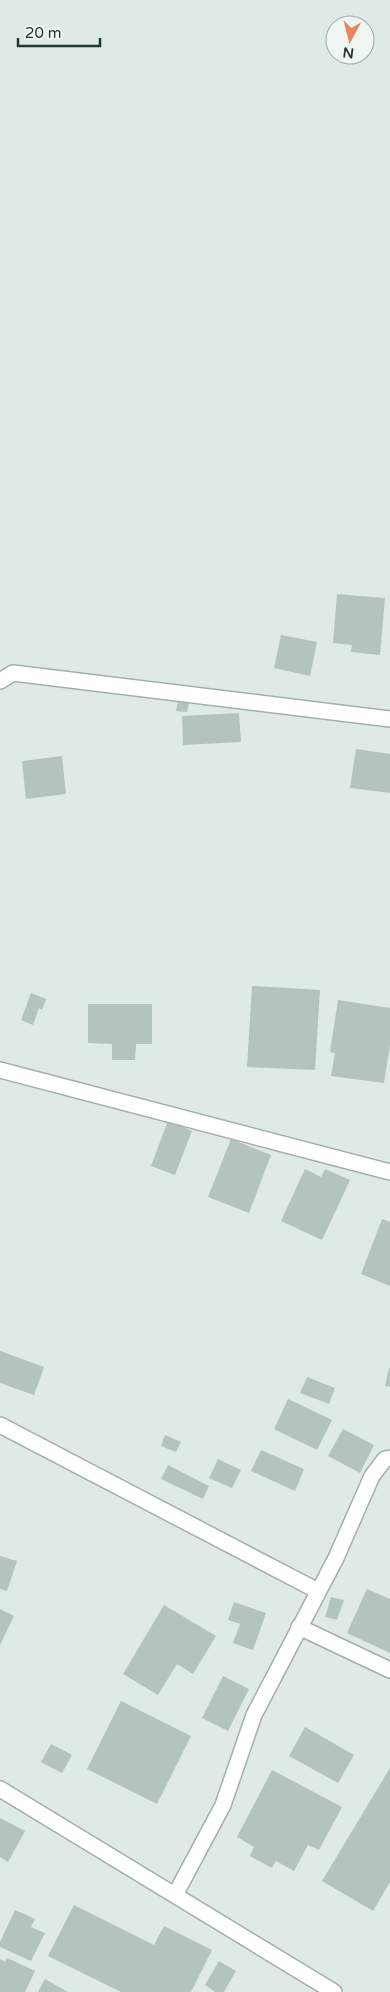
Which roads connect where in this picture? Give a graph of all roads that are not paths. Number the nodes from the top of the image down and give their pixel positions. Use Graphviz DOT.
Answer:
graph roads {
  1 [pos="0,681"];
  2 [pos="390,719"];
  3 [pos="0,1070"];
  4 [pos="390,1172"];
  5 [pos="0,1425"];
  6 [pos="390,1458"];
  7 [pos="318,1591"];
  8 [pos="299,1627"];
  9 [pos="390,1670"];
  10 [pos="0,1789"];
  11 [pos="175,1895"];
  12 [pos="334,1992"];
  1 -- 2 [label="street"];
  3 -- 4 [label="street"];
  5 -- 7 [label="street"];
  6 -- 7 [label="street"];
  7 -- 8 [label="street"];
  8 -- 9 [label="street"];
  8 -- 11 [label="street"];
  10 -- 11 [label="street"];
  11 -- 12 [label="street"];
}
